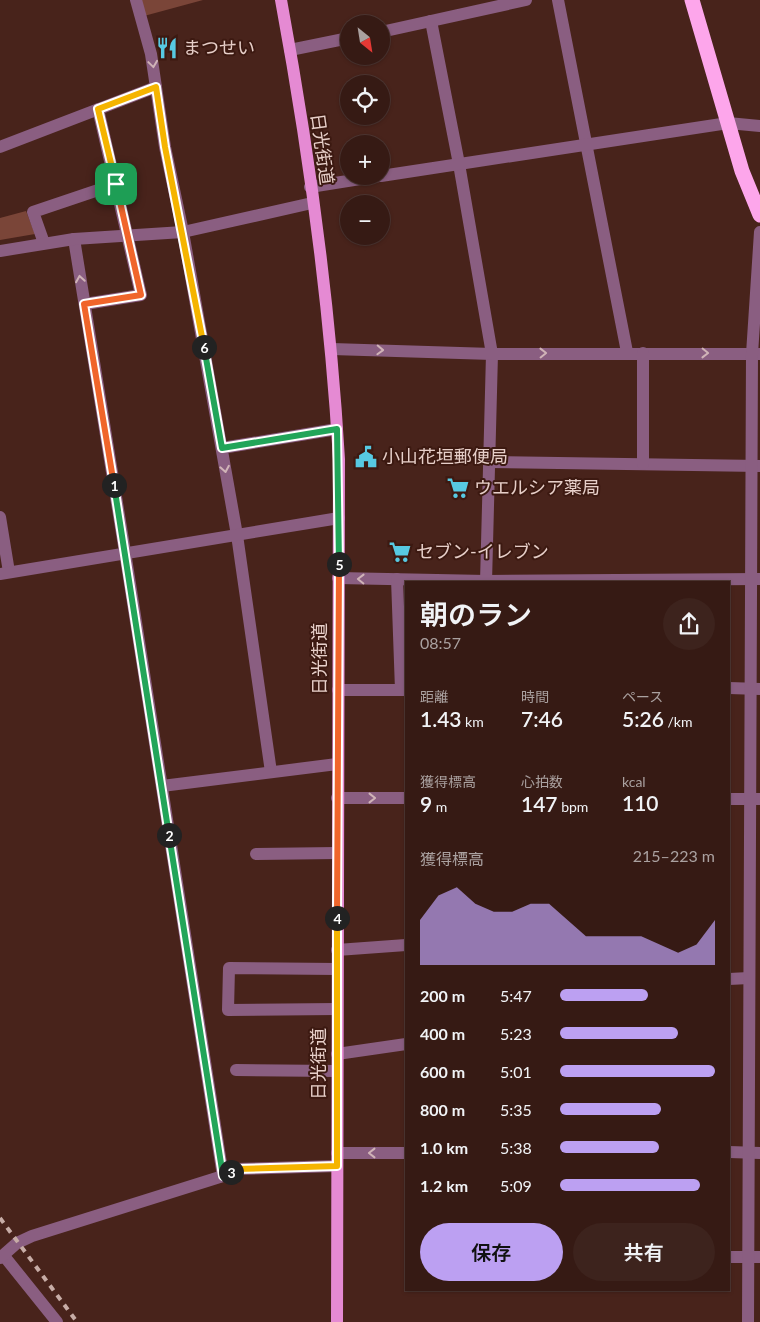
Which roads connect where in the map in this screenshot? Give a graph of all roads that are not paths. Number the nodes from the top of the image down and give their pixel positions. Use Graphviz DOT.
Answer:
graph roads {
  1 [pos="136,0"];
  2 [pos="281,0"];
  3 [pos="526,0"];
  4 [pos="558,0"];
  5 [pos="692,0"];
  6 [pos="431,21"];
  7 [pos="390,30"];
  8 [pos="340,40"];
  9 [pos="290,50"];
  10 [pos="156,87"];
  11 [pos="98,109"];
  12 [pos="728,123"];
  13 [pos="760,126"];
  14 [pos="587,145"];
  15 [pos="0,147"];
  16 [pos="459,164"];
  17 [pos="390,174"];
  18 [pos="340,182"];
  19 [pos="116,184"];
  20 [pos="310,187"];
  21 [pos="312,203"];
  22 [pos="760,215"];
  23 [pos="183,232"];
  24 [pos="760,232"];
  25 [pos="129,235"];
  26 [pos="74,239"];
  27 [pos="44,243"];
  28 [pos="0,251"];
  29 [pos="757,296"];
  30 [pos="84,304"];
  31 [pos="332,349"];
  32 [pos="627,352"];
  33 [pos="643,353"];
  34 [pos="492,354"];
  35 [pos="756,354"];
  36 [pos="337,429"];
  37 [pos="222,448"];
  38 [pos="490,462"];
  39 [pos="643,464"];
  40 [pos="756,466"];
  41 [pos="0,517"];
  42 [pos="339,518"];
  43 [pos="237,535"];
  44 [pos="126,552"];
  45 [pos="5,573"];
  46 [pos="338,578"];
  47 [pos="397,579"];
  48 [pos="756,579"];
  49 [pos="456,581"];
  50 [pos="486,581"];
  51 [pos="538,581"];
  52 [pos="730,688"];
  53 [pos="756,688"];
  54 [pos="338,690"];
  55 [pos="403,690"];
  56 [pos="337,764"];
  57 [pos="271,772"];
  58 [pos="162,786"];
  59 [pos="337,798"];
  60 [pos="405,798"];
  61 [pos="730,799"];
  62 [pos="754,799"];
  63 [pos="337,853"];
  64 [pos="256,854"];
  65 [pos="755,889"];
  66 [pos="405,945"];
  67 [pos="337,950"];
  68 [pos="337,969"];
  69 [pos="749,978"];
  70 [pos="730,979"];
  71 [pos="337,1009"];
  72 [pos="405,1044"];
  73 [pos="337,1054"];
  74 [pos="236,1070"];
  75 [pos="337,1071"];
  76 [pos="730,1152"];
  77 [pos="754,1152"];
  78 [pos="405,1153"];
  79 [pos="337,1159"];
  80 [pos="223,1176"];
  81 [pos="2,1257"];
  82 [pos="730,1257"];
  83 [pos="754,1257"];
  84 [pos="57,1322"];
  85 [pos="337,1322"];
  86 [pos="748,1322"];
  1 -- 10 [label="street, one-way"];
  2 -- 9 [label="main road, 日光街道"];
  3 -- 6 [label="street"];
  4 -- 14 [label="street"];
  5 -- 12 [label="highway"];
  6 -- 7 [label="street"];
  6 -- 16 [label="street"];
  8 -- 9 [label="street"];
  9 -- 20 [label="main road, 日光街道"];
  10 -- 11 [label="street"];
  10 -- 23 [label="street"];
  11 -- 15 [label="street"];
  11 -- 19 [label="street"];
  12 -- 13 [label="street"];
  12 -- 14 [label="street"];
  12 -- 22 [label="highway"];
  14 -- 16 [label="street"];
  14 -- 32 [label="street"];
  16 -- 17 [label="street"];
  16 -- 34 [label="street"];
  18 -- 20 [label="street"];
  19 -- 25 [label="street"];
  19 -- 27 [label="street"];
  20 -- 21 [label="main road, 日光街道"];
  21 -- 23 [label="street"];
  21 -- 31 [label="main road, 日光街道"];
  23 -- 25 [label="street"];
  23 -- 37 [label="street"];
  24 -- 29 [label="street"];
  25 -- 26 [label="street"];
  25 -- 30 [label="street"];
  26 -- 27 [label="street"];
  30 -- 26 [label="street, one-way"];
  27 -- 28 [label="street"];
  29 -- 35 [label="street"];
  30 -- 44 [label="street"];
  31 -- 34 [label="street, one-way"];
  31 -- 36 [label="main road, 日光街道"];
  32 -- 33 [label="street"];
  34 -- 32 [label="street, one-way"];
  33 -- 35 [label="street, one-way"];
  33 -- 39 [label="street"];
  34 -- 38 [label="street"];
  35 -- 40 [label="street"];
  36 -- 37 [label="street"];
  36 -- 42 [label="main road, 日光街道"];
  37 -- 43 [label="street, one-way"];
  38 -- 39 [label="street"];
  38 -- 50 [label="street"];
  39 -- 40 [label="street"];
  40 -- 48 [label="street"];
  41 -- 45 [label="street"];
  42 -- 43 [label="street"];
  42 -- 46 [label="main road, 日光街道"];
  43 -- 44 [label="street"];
  43 -- 57 [label="street"];
  44 -- 45 [label="street"];
  44 -- 58 [label="street"];
  47 -- 46 [label="street, one-way"];
  46 -- 54 [label="main road, 日光街道"];
  47 -- 49 [label="street"];
  47 -- 55 [label="street"];
  48 -- 51 [label="street"];
  48 -- 53 [label="street"];
  52 -- 53 [label="street"];
  53 -- 62 [label="street"];
  54 -- 55 [label="street"];
  54 -- 56 [label="main road, 日光街道"];
  56 -- 57 [label="street"];
  56 -- 59 [label="main road, 日光街道"];
  57 -- 58 [label="street"];
  58 -- 80 [label="street"];
  59 -- 60 [label="street, one-way"];
  59 -- 63 [label="main road, 日光街道"];
  61 -- 62 [label="street"];
  62 -- 65 [label="street"];
  63 -- 64 [label="street"];
  63 -- 67 [label="main road, 日光街道"];
  65 -- 69 [label="street"];
  66 -- 67 [label="street"];
  67 -- 68 [label="main road, 日光街道"];
  68 -- 71 [label="main road, 日光街道"];
  68 -- 71 [label="street"];
  69 -- 70 [label="street"];
  69 -- 77 [label="street"];
  71 -- 73 [label="main road, 日光街道"];
  72 -- 73 [label="street"];
  73 -- 75 [label="main road, 日光街道"];
  74 -- 75 [label="street"];
  75 -- 79 [label="main road, 日光街道"];
  76 -- 77 [label="street"];
  77 -- 83 [label="street"];
  78 -- 79 [label="street, one-way"];
  79 -- 80 [label="street"];
  79 -- 85 [label="main road, 日光街道"];
  80 -- 81 [label="street"];
  81 -- 84 [label="street"];
  82 -- 83 [label="street"];
  83 -- 86 [label="street"];
}
